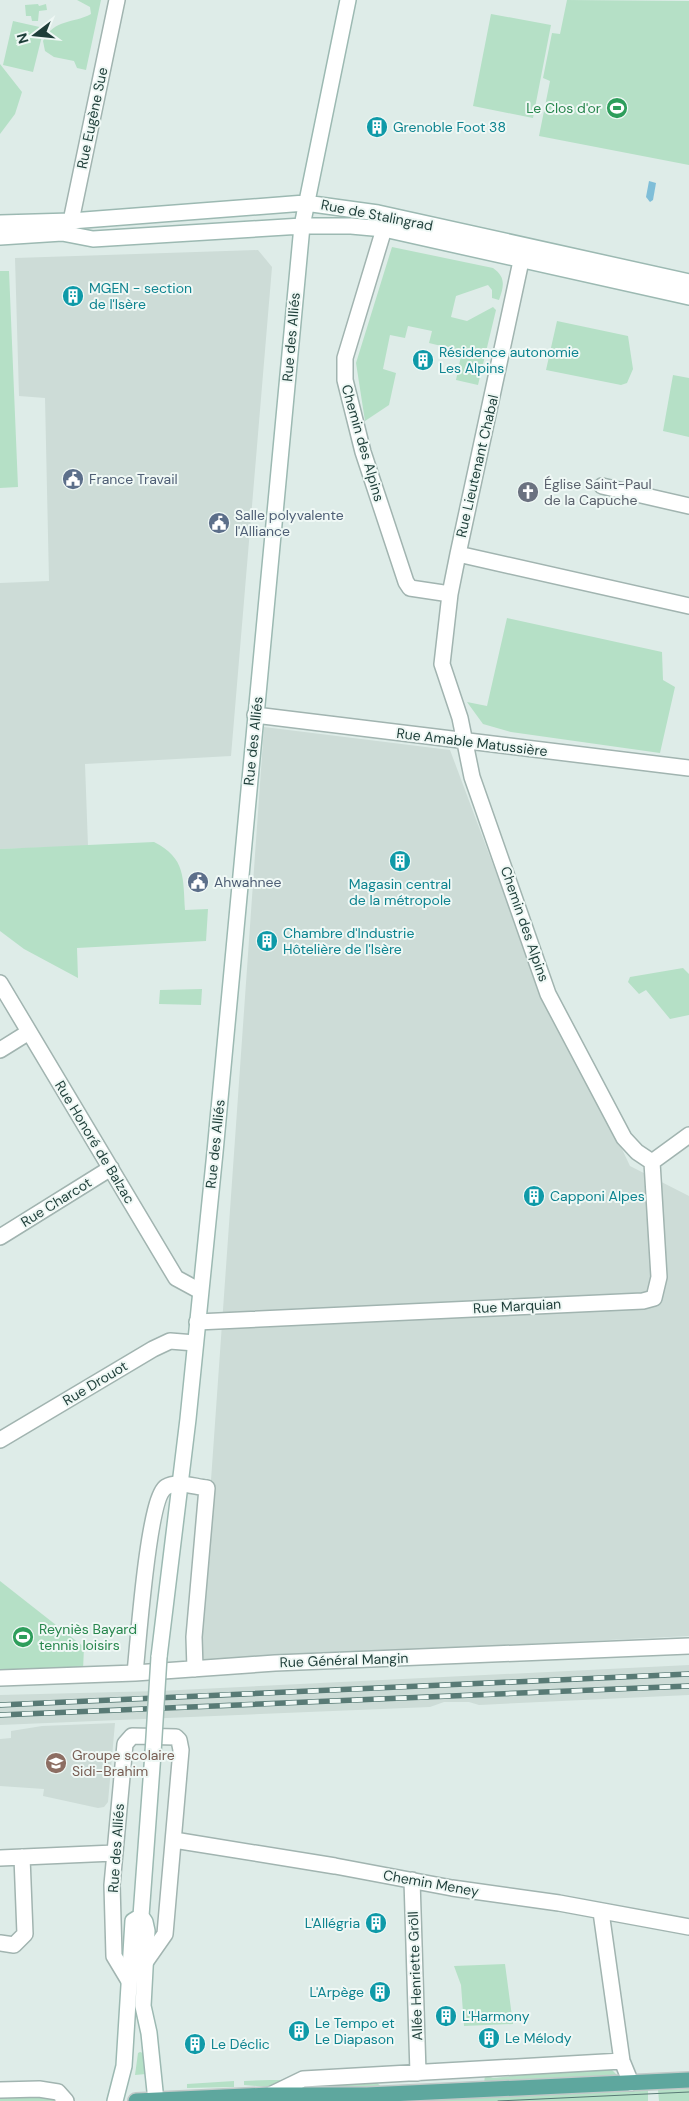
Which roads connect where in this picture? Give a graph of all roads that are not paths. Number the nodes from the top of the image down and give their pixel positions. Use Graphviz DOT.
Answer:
graph roads {
  1 [pos="116,0"];
  2 [pos="348,0"];
  3 [pos="306,203"];
  4 [pos="71,221"];
  5 [pos="0,223"];
  6 [pos="302,226"];
  7 [pos="384,229"];
  8 [pos="62,233"];
  9 [pos="0,236"];
  10 [pos="522,261"];
  11 [pos="689,282"];
  12 [pos="689,297"];
  13 [pos="602,486"];
  14 [pos="689,506"];
  15 [pos="458,554"];
  16 [pos="450,594"];
  17 [pos="689,606"];
  18 [pos="442,664"];
  19 [pos="255,715"];
  20 [pos="465,740"];
  21 [pos="689,768"];
  22 [pos="0,983"];
  23 [pos="29,1032"];
  24 [pos="0,1050"];
  25 [pos="689,1135"];
  26 [pos="652,1162"];
  27 [pos="111,1168"];
  28 [pos="0,1237"];
  29 [pos="200,1291"];
  30 [pos="197,1322"];
  31 [pos="195,1343"];
  32 [pos="0,1440"];
  33 [pos="179,1484"];
  34 [pos="689,1646"];
  35 [pos="195,1669"];
  36 [pos="135,1673"];
  37 [pos="0,1678"];
  38 [pos="174,1840"];
  39 [pos="114,1853"];
  40 [pos="22,1857"];
  41 [pos="0,1858"];
  42 [pos="412,1880"];
  43 [pos="600,1912"];
  44 [pos="141,1916"];
  45 [pos="689,1927"];
  46 [pos="0,1943"];
  47 [pos="144,1964"];
  48 [pos="129,1981"];
  49 [pos="622,2061"];
  50 [pos="418,2073"];
  51 [pos="686,2079"];
  52 [pos="630,2083"];
  53 [pos="0,2090"];
  54 [pos="270,2095"];
  55 [pos="156,2100"];
  56 [pos="66,2101"];
  57 [pos="115,2101"];
  58 [pos="136,2101"];
  1 -- 4 [label="street, Rue Eugène Sue"];
  2 -- 3 [label="street, Rue des Alliés"];
  3 -- 4 [label="street, Rue de Stalingrad"];
  3 -- 6 [label="street, Rue des Alliés"];
  3 -- 11 [label="street, Rue de Stalingrad"];
  4 -- 5 [label="street, Rue de Stalingrad"];
  4 -- 8 [label="street, Rue Eugène Sue"];
  6 -- 7 [label="street, Rue de Stalingrad"];
  6 -- 8 [label="street, Rue de Stalingrad"];
  6 -- 19 [label="street, Rue des Alliés"];
  7 -- 10 [label="street, Rue de Stalingrad"];
  7 -- 16 [label="street, Chemin des Alpins"];
  8 -- 9 [label="street, Rue de Stalingrad"];
  10 -- 12 [label="street, Rue de Stalingrad"];
  10 -- 15 [label="street, Rue Lieutenant Chabal"];
  13 -- 14 [label="street"];
  15 -- 16 [label="street, Rue Lieutenant Chabal"];
  15 -- 17 [label="street, Rue Lieutenant Chabal"];
  16 -- 18 [label="street, Rue Lieutenant Chabal"];
  18 -- 20 [label="street, Chemin des Alpins"];
  19 -- 20 [label="street, Rue Amable Matussière"];
  19 -- 29 [label="street, Rue des Alliés"];
  20 -- 21 [label="street, Rue Amable Matussière"];
  20 -- 26 [label="street, Chemin des Alpins"];
  22 -- 23 [label="street, Rue Honoré de Balzac"];
  23 -- 24 [label="street"];
  23 -- 27 [label="street, Rue Honoré de Balzac"];
  25 -- 26 [label="street"];
  26 -- 30 [label="street, Rue Marquian"];
  27 -- 28 [label="street, Rue Charcot"];
  27 -- 29 [label="street, Rue Honoré de Balzac"];
  29 -- 30 [label="street, Rue des Alliés"];
  30 -- 31 [label="street, Rue des Alliés"];
  31 -- 32 [label="street, Rue Drouot"];
  31 -- 33 [label="street, Rue des Alliés"];
  33 -- 35 [label="street"];
  33 -- 36 [label="street"];
  33 -- 44 [label="street, Rue des Alliés, bridge"];
  34 -- 35 [label="street, Rue Général Mangin"];
  35 -- 36 [label="street, Rue Général Mangin"];
  36 -- 37 [label="street, Rue Général Mangin"];
  38 -- 39 [label="street, Rue des Alliés"];
  38 -- 42 [label="street, Chemin Meney"];
  38 -- 47 [label="street, Rue des Alliés"];
  39 -- 40 [label="street"];
  39 -- 48 [label="street, Rue des Alliés"];
  40 -- 41 [label="street"];
  40 -- 46 [label="street"];
  42 -- 43 [label="street, Chemin Meney"];
  42 -- 50 [label="street, Allée Henriette Gröll"];
  43 -- 45 [label="street, Chemin Meney"];
  43 -- 49 [label="street"];
  44 -- 47 [label="street, Rue des Alliés"];
  44 -- 48 [label="street, Rue des Alliés"];
  47 -- 55 [label="street, Rue des Alliés"];
  48 -- 57 [label="street, Rue des Alliés"];
  49 -- 50 [label="street"];
  49 -- 52 [label="street"];
  50 -- 54 [label="street"];
  51 -- 52 [label="main road"];
  52 -- 54 [label="main road"];
  53 -- 56 [label="street"];
  54 -- 55 [label="main road"];
  55 -- 58 [label="main road"];
}
